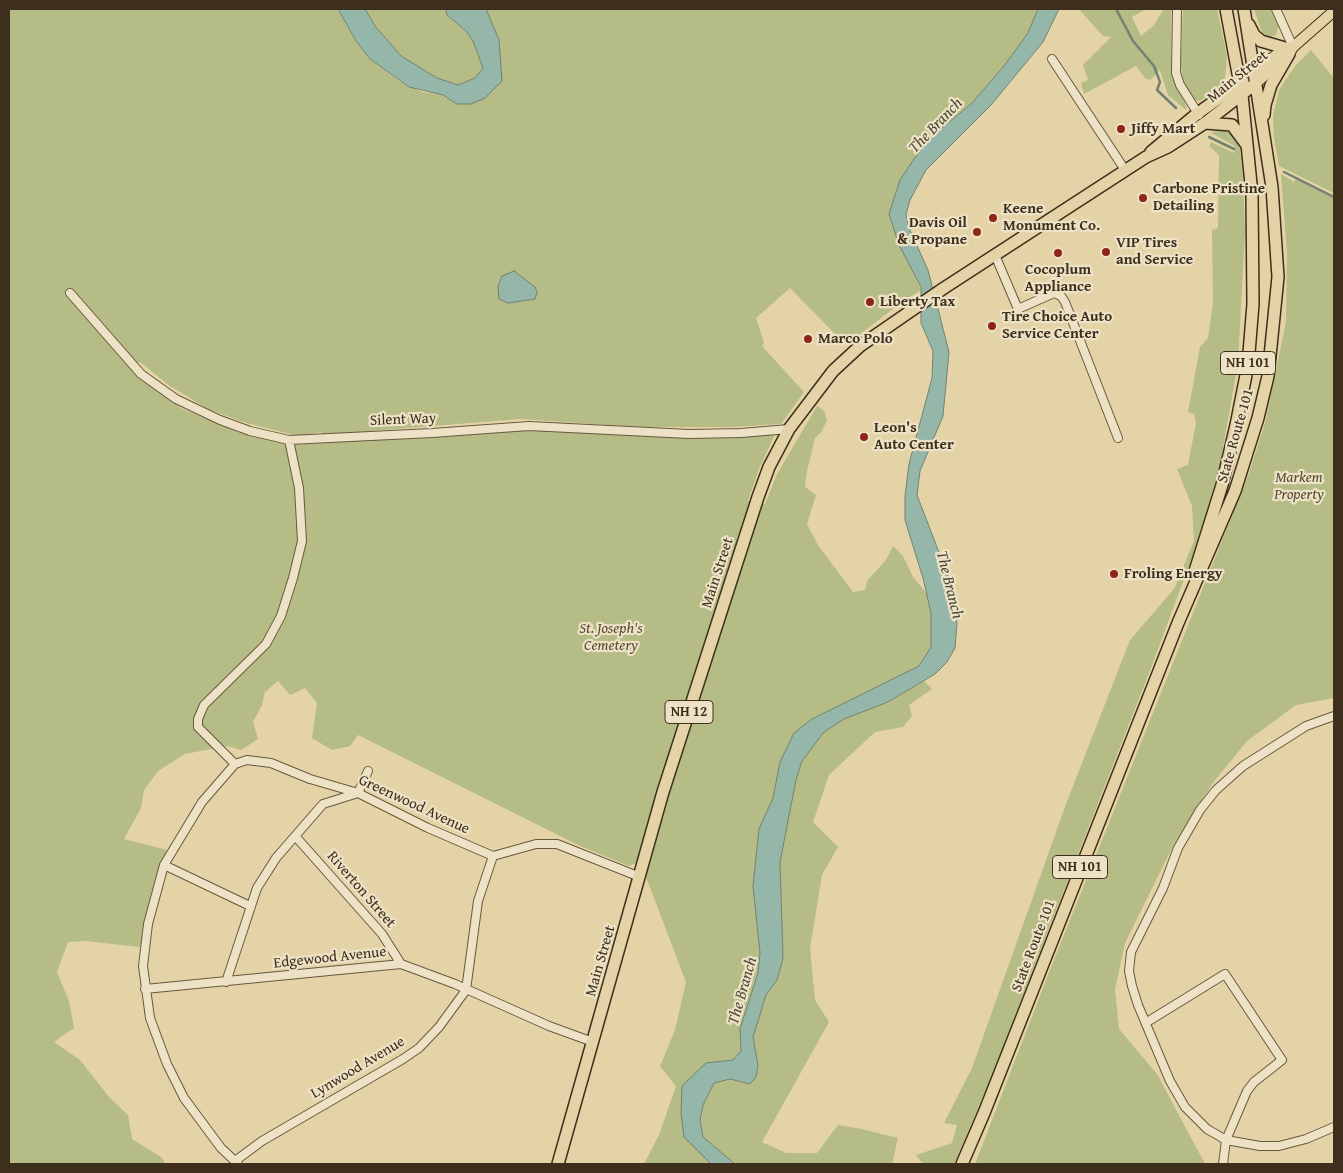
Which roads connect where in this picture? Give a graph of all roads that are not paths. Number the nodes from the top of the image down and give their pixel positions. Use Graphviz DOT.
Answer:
graph roads {
  1 [pos="1177,9"];
  2 [pos="1226,9"];
  3 [pos="1276,9"];
  4 [pos="1334,12"];
  5 [pos="1245,13"];
  6 [pos="1289,50"];
  7 [pos="1052,59"];
  8 [pos="1254,78"];
  9 [pos="1240,83"];
  10 [pos="1242,95"];
  11 [pos="1198,113"];
  12 [pos="1205,123"];
  13 [pos="1264,139"];
  14 [pos="1248,152"];
  15 [pos="1146,156"];
  16 [pos="1126,170"];
  17 [pos="995,255"];
  18 [pos="70,293"];
  19 [pos="789,428"];
  20 [pos="1118,438"];
  21 [pos="289,440"];
  22 [pos="1178,623"];
  23 [pos="1333,719"];
  24 [pos="235,764"];
  25 [pos="368,771"];
  26 [pos="358,793"];
  27 [pos="296,837"];
  28 [pos="493,856"];
  29 [pos="164,865"];
  30 [pos="640,877"];
  31 [pos="250,906"];
  32 [pos="401,964"];
  33 [pos="226,982"];
  34 [pos="145,989"];
  35 [pos="466,990"];
  36 [pos="1147,1022"];
  37 [pos="593,1042"];
  38 [pos="984,1113"];
  39 [pos="1334,1127"];
  40 [pos="1226,1140"];
  41 [pos="236,1163"];
  42 [pos="558,1164"];
  43 [pos="962,1164"];
  44 [pos="968,1164"];
  45 [pos="1223,1164"];
  1 -- 11 [label="street"];
  2 -- 9 [label="highway, State Route 101"];
  3 -- 6 [label="street"];
  4 -- 6 [label="main road, Main Street"];
  5 -- 6 [label="highway"];
  5 -- 8 [label="highway, State Route 101"];
  6 -- 8 [label="main road, Main Street"];
  6 -- 13 [label="highway"];
  7 -- 16 [label="street"];
  8 -- 9 [label="highway, Main Street"];
  8 -- 10 [label="highway, Main Street / NH 12"];
  8 -- 13 [label="highway, State Route 101 / NH 101"];
  9 -- 10 [label="highway, State Route 101 / NH 101"];
  9 -- 11 [label="highway, Main Street / NH 12"];
  10 -- 12 [label="highway, Main Street / NH 12"];
  10 -- 14 [label="highway, State Route 101 / NH 101"];
  11 -- 12 [label="street"];
  11 -- 15 [label="highway, Main Street / NH 12"];
  12 -- 14 [label="highway"];
  12 -- 15 [label="highway, Main Street / NH 12"];
  13 -- 22 [label="highway, State Route 101 / NH 101"];
  14 -- 22 [label="highway, State Route 101 / NH 101"];
  15 -- 16 [label="highway, Main Street / NH 12"];
  16 -- 17 [label="highway, Main Street / NH 12"];
  17 -- 19 [label="highway, Main Street / NH 12"];
  17 -- 20 [label="street"];
  18 -- 21 [label="street, Silent Way"];
  19 -- 21 [label="street, Silent Way"];
  19 -- 30 [label="highway, Main Street / NH 12"];
  21 -- 24 [label="street"];
  22 -- 38 [label="highway, State Route 101 / NH 101"];
  23 -- 36 [label="street"];
  24 -- 26 [label="street, Greenwood Avenue"];
  24 -- 29 [label="street"];
  25 -- 26 [label="street"];
  26 -- 27 [label="street"];
  26 -- 28 [label="street, Greenwood Avenue"];
  27 -- 31 [label="street"];
  27 -- 32 [label="street, Riverton Street"];
  28 -- 30 [label="street"];
  28 -- 35 [label="street, Lynwood Avenue"];
  29 -- 31 [label="street"];
  29 -- 34 [label="street"];
  30 -- 37 [label="highway, Main Street / NH 12"];
  31 -- 33 [label="street"];
  32 -- 33 [label="street, Edgewood Avenue"];
  32 -- 35 [label="street, Edgewood Avenue"];
  33 -- 34 [label="street, Edgewood Avenue"];
  34 -- 41 [label="street"];
  35 -- 37 [label="street, Edgewood Avenue"];
  35 -- 41 [label="street, Lynwood Avenue"];
  36 -- 40 [label="street"];
  36 -- 40 [label="street"];
  37 -- 42 [label="highway, Main Street / NH 12"];
  38 -- 43 [label="highway, State Route 101 / NH 101"];
  38 -- 44 [label="highway, State Route 101 / NH 101"];
  39 -- 40 [label="street"];
  40 -- 45 [label="street"];
}
